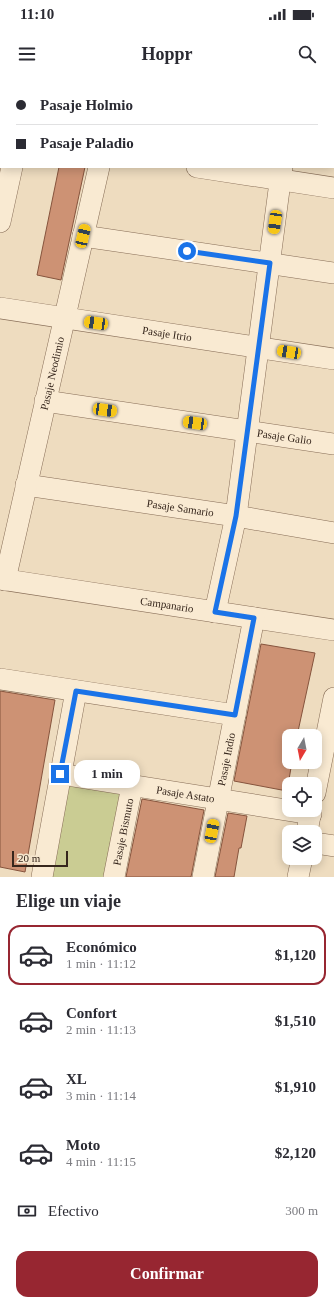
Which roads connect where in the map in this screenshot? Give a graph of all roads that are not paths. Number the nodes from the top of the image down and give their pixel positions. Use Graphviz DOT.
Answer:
graph roads {
  1 [pos="12,168"];
  2 [pos="99,168"];
  3 [pos="211,168"];
  4 [pos="282,173"];
  5 [pos="334,188"];
  6 [pos="0,222"];
  7 [pos="83,236"];
  8 [pos="270,263"];
  9 [pos="334,272"];
  10 [pos="0,308"];
  11 [pos="64,319"];
  12 [pos="259,348"];
  13 [pos="334,359"];
  14 [pos="46,401"];
  15 [pos="248,431"];
  16 [pos="334,444"];
  17 [pos="26,485"];
  18 [pos="236,516"];
  19 [pos="334,533"];
  20 [pos="2,580"];
  21 [pos="215,612"];
  22 [pos="254,618"];
  23 [pos="334,630"];
  24 [pos="0,679"];
  25 [pos="76,691"];
  26 [pos="334,698"];
  27 [pos="235,715"];
  28 [pos="330,742"];
  29 [pos="60,774"];
  30 [pos="320,777"];
  31 [pos="132,786"];
  32 [pos="218,800"];
  33 [pos="310,819"];
  34 [pos="322,844"];
  35 [pos="334,846"];
  36 [pos="301,865"];
  37 [pos="42,877"];
  38 [pos="114,877"];
  39 [pos="202,877"];
  40 [pos="298,877"];
  1 -- 6 [label="street"];
  2 -- 7 [label="street, Pasaje Neodimio"];
  3 -- 4 [label="street"];
  4 -- 5 [label="street"];
  4 -- 8 [label="street"];
  7 -- 8 [label="street"];
  7 -- 11 [label="street, Pasaje Neodimio"];
  8 -- 9 [label="street"];
  8 -- 12 [label="street"];
  10 -- 11 [label="street, Pasaje Itrio"];
  11 -- 12 [label="street, Pasaje Itrio"];
  11 -- 14 [label="street, Pasaje Neodimio"];
  12 -- 13 [label="street, Pasaje Itrio"];
  12 -- 15 [label="street"];
  14 -- 15 [label="street, Pasaje Galio"];
  14 -- 17 [label="street, Pasaje Neodimio"];
  15 -- 16 [label="street, Pasaje Galio"];
  15 -- 18 [label="street"];
  17 -- 18 [label="street, Pasaje Samario"];
  17 -- 20 [label="street, Pasaje Neodimio"];
  18 -- 19 [label="street, Pasaje Samario"];
  18 -- 21 [label="street"];
  20 -- 21 [label="street, Campanario"];
  21 -- 22 [label="street, Campanario"];
  22 -- 23 [label="street, Campanario"];
  22 -- 27 [label="street, Pasaje Indio"];
  24 -- 25 [label="street"];
  25 -- 27 [label="street"];
  25 -- 29 [label="street"];
  26 -- 28 [label="street"];
  27 -- 32 [label="street, Pasaje Indio"];
  28 -- 30 [label="street"];
  29 -- 31 [label="street, Pasaje Astato"];
  29 -- 37 [label="street"];
  31 -- 32 [label="street, Pasaje Astato"];
  31 -- 38 [label="street, Pasaje Bismuto"];
  32 -- 33 [label="street, Pasaje Astato"];
  32 -- 39 [label="street, Pasaje Indio"];
  34 -- 35 [label="street"];
  36 -- 40 [label="street"];
}
